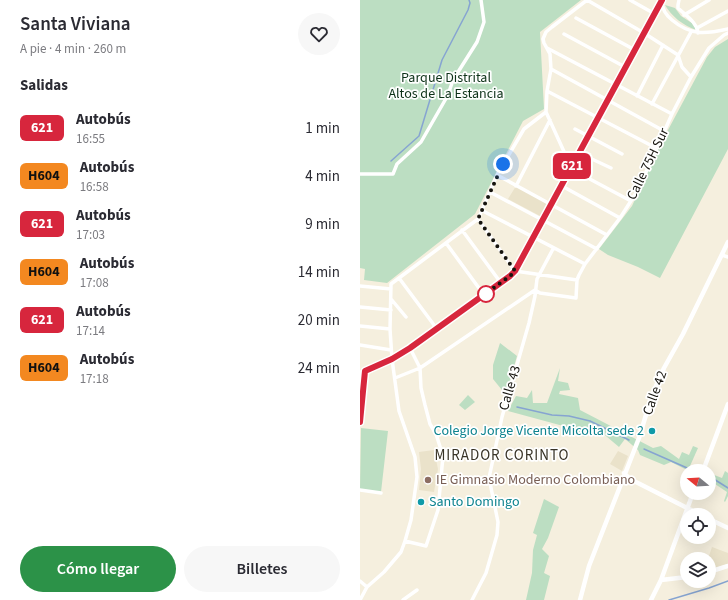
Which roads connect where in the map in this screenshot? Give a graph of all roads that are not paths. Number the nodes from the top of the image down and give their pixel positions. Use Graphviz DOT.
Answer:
graph roads {
  1 [pos="481,0"];
  2 [pos="587,0"];
  3 [pos="630,0"];
  4 [pos="662,0"];
  5 [pos="679,0"];
  6 [pos="709,0"];
  7 [pos="728,11"];
  8 [pos="655,14"];
  9 [pos="684,15"];
  10 [pos="576,18"];
  11 [pos="728,29"];
  12 [pos="698,30"];
  13 [pos="692,32"];
  14 [pos="644,33"];
  15 [pos="728,33"];
  16 [pos="564,34"];
  17 [pos="663,45"];
  18 [pos="547,48"];
  19 [pos="635,50"];
  20 [pos="678,55"];
  21 [pos="626,67"];
  22 [pos="550,69"];
  23 [pos="691,77"];
  24 [pos="616,85"];
  25 [pos="547,91"];
  26 [pos="637,96"];
  27 [pos="608,101"];
  28 [pos="652,104"];
  29 [pos="546,112"];
  30 [pos="672,114"];
  31 [pos="599,117"];
  32 [pos="550,120"];
  33 [pos="575,129"];
  34 [pos="664,131"];
  35 [pos="588,136"];
  36 [pos="656,148"];
  37 [pos="579,153"];
  38 [pos="622,154"];
  39 [pos="571,168"];
  40 [pos="611,168"];
  41 [pos="360,174"];
  42 [pos="497,175"];
  43 [pos="516,186"];
  44 [pos="562,186"];
  45 [pos="490,192"];
  46 [pos="631,201"];
  47 [pos="551,205"];
  48 [pos="481,210"];
  49 [pos="620,218"];
  50 [pos="478,219"];
  51 [pos="544,220"];
  52 [pos="462,230"];
  53 [pos="607,235"];
  54 [pos="533,238"];
  55 [pos="728,242"];
  56 [pos="446,243"];
  57 [pos="554,249"];
  58 [pos="597,249"];
  59 [pos="722,255"];
  60 [pos="728,257"];
  61 [pos="585,264"];
  62 [pos="515,271"];
  63 [pos="538,274"];
  64 [pos="399,278"];
  65 [pos="577,280"];
  66 [pos="500,283"];
  67 [pos="360,286"];
  68 [pos="391,289"];
  69 [pos="536,290"];
  70 [pos="484,295"];
  71 [pos="391,299"];
  72 [pos="360,306"];
  73 [pos="390,310"];
  74 [pos="406,317"];
  75 [pos="360,326"];
  76 [pos="390,329"];
  77 [pos="437,329"];
  78 [pos="360,345"];
  79 [pos="410,348"];
  80 [pos="391,350"];
  81 [pos="392,359"];
  82 [pos="420,368"];
  83 [pos="365,371"];
  84 [pos="360,373"];
  85 [pos="395,378"];
  86 [pos="728,404"];
  87 [pos="360,422"];
  88 [pos="705,464"];
  89 [pos="624,473"];
  90 [pos="360,490"];
  91 [pos="381,493"];
  92 [pos="690,500"];
  93 [pos="687,508"];
  94 [pos="716,522"];
  95 [pos="680,527"];
  96 [pos="728,528"];
  97 [pos="406,541"];
  98 [pos="728,566"];
  99 [pos="716,570"];
  100 [pos="680,578"];
  101 [pos="661,580"];
  102 [pos="360,581"];
  103 [pos="367,587"];
  104 [pos="417,590"];
  105 [pos="360,600"];
  106 [pos="403,600"];
  107 [pos="472,600"];
  108 [pos="580,600"];
  109 [pos="651,600"];
  1 -- 41 [label="street"];
  2 -- 14 [label="street"];
  2 -- 18 [label="street"];
  3 -- 8 [label="street"];
  4 -- 8 [label="street"];
  4 -- 13 [label="street"];
  5 -- 9 [label="street"];
  6 -- 9 [label="street"];
  7 -- 12 [label="street"];
  8 -- 14 [label="street"];
  9 -- 12 [label="street"];
  10 -- 19 [label="street"];
  11 -- 12 [label="street"];
  12 -- 13 [label="street"];
  13 -- 20 [label="street"];
  14 -- 17 [label="street"];
  14 -- 19 [label="street"];
  15 -- 23 [label="street, Calle 75H Sur"];
  16 -- 21 [label="street"];
  17 -- 20 [label="street"];
  17 -- 26 [label="street"];
  18 -- 22 [label="street"];
  18 -- 24 [label="street"];
  19 -- 21 [label="street"];
  20 -- 23 [label="street"];
  20 -- 28 [label="street"];
  21 -- 24 [label="street"];
  22 -- 25 [label="street"];
  22 -- 27 [label="street"];
  23 -- 30 [label="street, Calle 75H Sur"];
  24 -- 26 [label="street"];
  24 -- 27 [label="street"];
  25 -- 29 [label="street"];
  25 -- 31 [label="street"];
  26 -- 28 [label="street"];
  27 -- 31 [label="street"];
  27 -- 34 [label="street"];
  28 -- 30 [label="street"];
  29 -- 32 [label="street"];
  29 -- 42 [label="street"];
  30 -- 34 [label="street, Calle 75H Sur"];
  31 -- 35 [label="street"];
  31 -- 36 [label="street"];
  32 -- 39 [label="street"];
  32 -- 43 [label="street"];
  33 -- 35 [label="street"];
  34 -- 36 [label="street, Calle 75H Sur"];
  35 -- 37 [label="street"];
  35 -- 38 [label="street"];
  36 -- 46 [label="street, Calle 75H Sur"];
  37 -- 39 [label="street"];
  37 -- 40 [label="street"];
  39 -- 44 [label="street"];
  39 -- 46 [label="street"];
  42 -- 43 [label="street"];
  42 -- 45 [label="street"];
  43 -- 47 [label="street"];
  44 -- 47 [label="street"];
  44 -- 49 [label="street"];
  45 -- 48 [label="street"];
  45 -- 51 [label="street"];
  46 -- 49 [label="street, Calle 75H Sur"];
  47 -- 51 [label="street"];
  47 -- 53 [label="street"];
  48 -- 50 [label="street"];
  48 -- 54 [label="street"];
  49 -- 53 [label="street, Calle 75H Sur"];
  50 -- 52 [label="street"];
  50 -- 62 [label="street"];
  51 -- 54 [label="street"];
  51 -- 58 [label="street"];
  52 -- 56 [label="street"];
  52 -- 66 [label="street"];
  53 -- 58 [label="street, Calle 75H Sur"];
  54 -- 57 [label="street"];
  54 -- 62 [label="street"];
  55 -- 59 [label="street, Calle 42"];
  56 -- 64 [label="street"];
  56 -- 70 [label="street"];
  57 -- 61 [label="street"];
  57 -- 63 [label="street"];
  58 -- 61 [label="street, Calle 75H Sur"];
  59 -- 60 [label="street"];
  59 -- 89 [label="street, Calle 42"];
  61 -- 65 [label="street, Calle 75H Sur"];
  62 -- 63 [label="street"];
  62 -- 66 [label="street"];
  63 -- 65 [label="street"];
  63 -- 69 [label="street, Calle 43"];
  64 -- 68 [label="street"];
  64 -- 77 [label="street"];
  65 -- 69 [label="street, Calle 75H Sur"];
  66 -- 70 [label="street"];
  67 -- 68 [label="street"];
  68 -- 71 [label="street"];
  69 -- 82 [label="street"];
  69 -- 107 [label="street, Calle 43"];
  70 -- 77 [label="street"];
  71 -- 73 [label="street"];
  71 -- 74 [label="street"];
  72 -- 73 [label="street"];
  73 -- 76 [label="street"];
  75 -- 76 [label="street"];
  76 -- 80 [label="street"];
  77 -- 79 [label="street"];
  78 -- 80 [label="street"];
  79 -- 81 [label="street"];
  79 -- 82 [label="street"];
  80 -- 81 [label="street"];
  81 -- 83 [label="street"];
  81 -- 85 [label="street"];
  82 -- 85 [label="street"];
  82 -- 97 [label="street"];
  83 -- 84 [label="street"];
  83 -- 87 [label="street"];
  85 -- 97 [label="street"];
  86 -- 88 [label="street"];
  89 -- 93 [label="street"];
  89 -- 108 [label="street, Calle 42"];
  90 -- 91 [label="street"];
  92 -- 93 [label="street"];
  94 -- 96 [label="street"];
  95 -- 101 [label="street"];
  97 -- 103 [label="street"];
  98 -- 99 [label="street"];
  100 -- 101 [label="street"];
  101 -- 109 [label="street"];
  102 -- 103 [label="street"];
  103 -- 105 [label="street"];
  104 -- 106 [label="street"];
}
